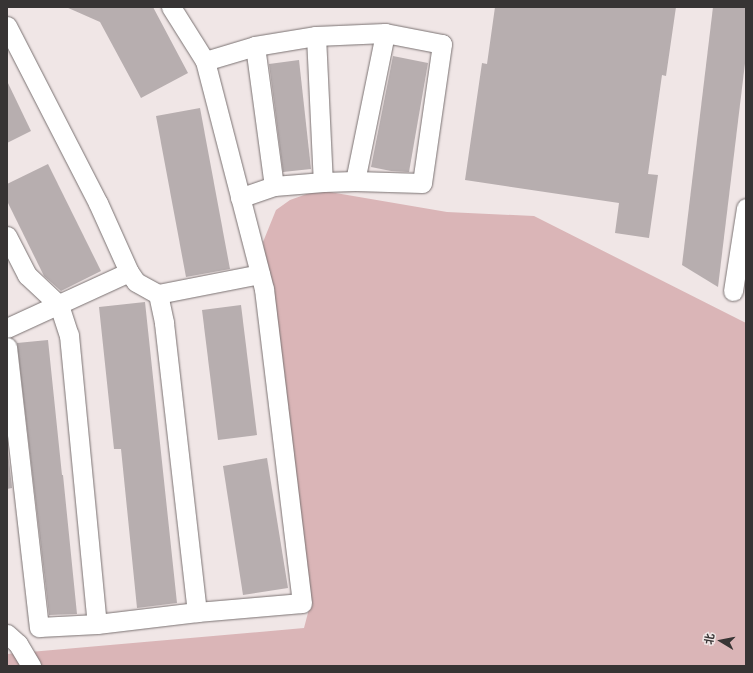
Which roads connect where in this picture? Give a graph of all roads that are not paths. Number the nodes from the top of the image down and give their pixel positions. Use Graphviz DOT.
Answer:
graph roads {
  1 [pos="171,7"];
  2 [pos="7,26"];
  3 [pos="385,33"];
  4 [pos="316,36"];
  5 [pos="255,46"];
  6 [pos="205,61"];
  7 [pos="355,181"];
  8 [pos="323,182"];
  9 [pos="274,186"];
  10 [pos="240,198"];
  11 [pos="746,208"];
  12 [pos="7,236"];
  13 [pos="128,272"];
  14 [pos="260,274"];
  15 [pos="733,291"];
  16 [pos="158,294"];
  17 [pos="58,305"];
  18 [pos="7,328"];
  19 [pos="7,347"];
  20 [pos="198,612"];
  21 [pos="97,624"];
  22 [pos="7,634"];
  23 [pos="31,666"];
  1 -- 6 [label="street"];
  2 -- 13 [label="street"];
  3 -- 4 [label="street"];
  3 -- 7 [label="street"];
  3 -- 7 [label="street"];
  4 -- 5 [label="street"];
  4 -- 8 [label="street"];
  5 -- 6 [label="street"];
  5 -- 9 [label="street"];
  6 -- 10 [label="street"];
  7 -- 8 [label="street"];
  8 -- 9 [label="street"];
  9 -- 10 [label="street"];
  10 -- 14 [label="street"];
  11 -- 15 [label="street"];
  12 -- 17 [label="street"];
  13 -- 16 [label="street"];
  13 -- 17 [label="street"];
  14 -- 16 [label="street"];
  14 -- 20 [label="street"];
  16 -- 20 [label="street"];
  17 -- 18 [label="street"];
  17 -- 21 [label="street"];
  19 -- 21 [label="street"];
  20 -- 21 [label="street"];
  22 -- 23 [label="street"];
}
